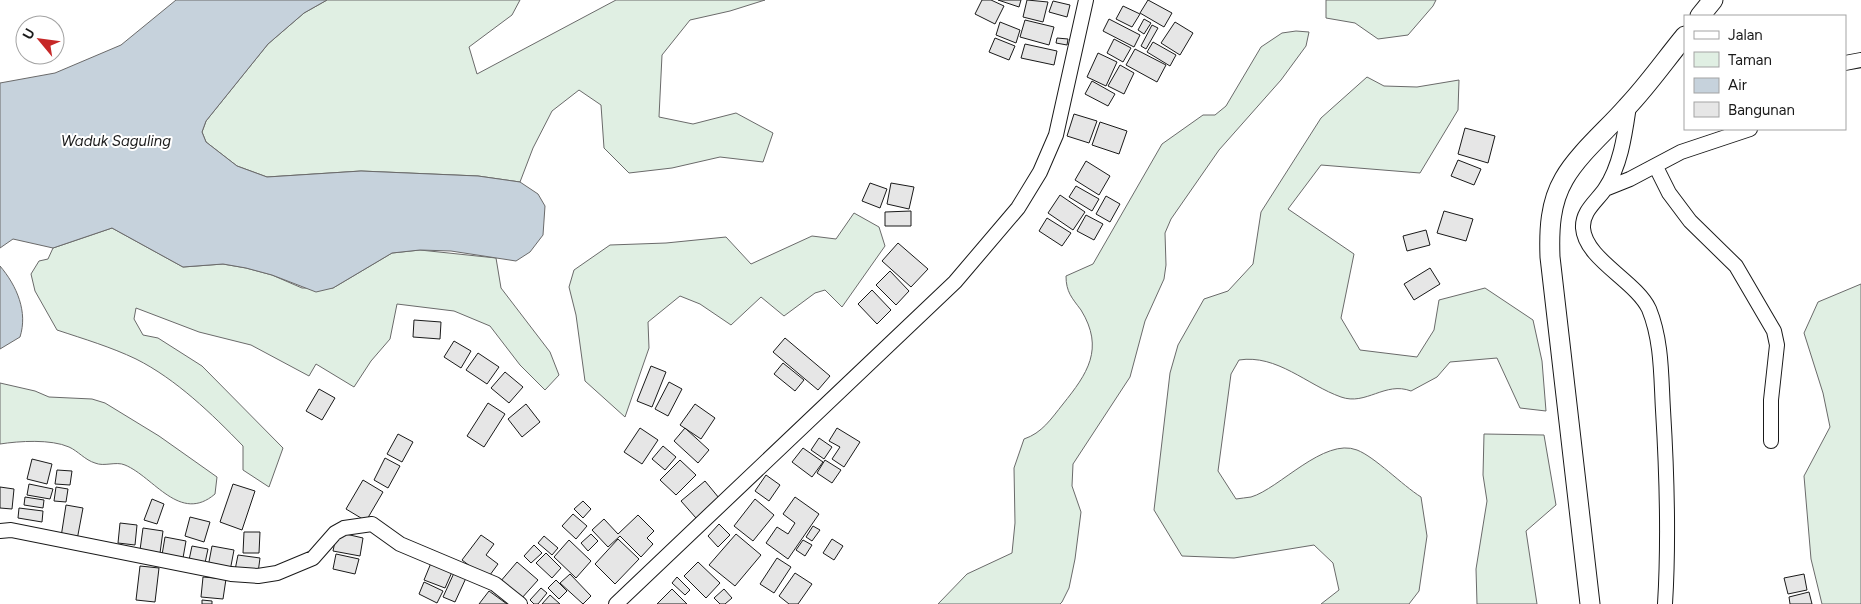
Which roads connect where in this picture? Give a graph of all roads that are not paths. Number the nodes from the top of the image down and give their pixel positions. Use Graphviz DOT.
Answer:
graph roads {
  1 [pos="1086,0"];
  2 [pos="1712,0"];
  3 [pos="1701,15"];
  4 [pos="1684,37"];
  5 [pos="1861,60"];
  6 [pos="1846,63"];
  7 [pos="1629,106"];
  8 [pos="1747,130"];
  9 [pos="1656,167"];
  10 [pos="1605,189"];
  11 [pos="1771,441"];
  12 [pos="0,531"];
  13 [pos="520,604"];
  14 [pos="616,604"];
  15 [pos="1590,604"];
  16 [pos="1666,604"];
  1 -- 14 [label="street"];
  2 -- 3 [label="main road"];
  4 -- 7 [label="main road"];
  5 -- 6 [label="street"];
  7 -- 10 [label="street"];
  7 -- 15 [label="main road"];
  8 -- 9 [label="street"];
  9 -- 10 [label="street"];
  9 -- 11 [label="street"];
  10 -- 16 [label="street"];
  12 -- 13 [label="street"];
}
